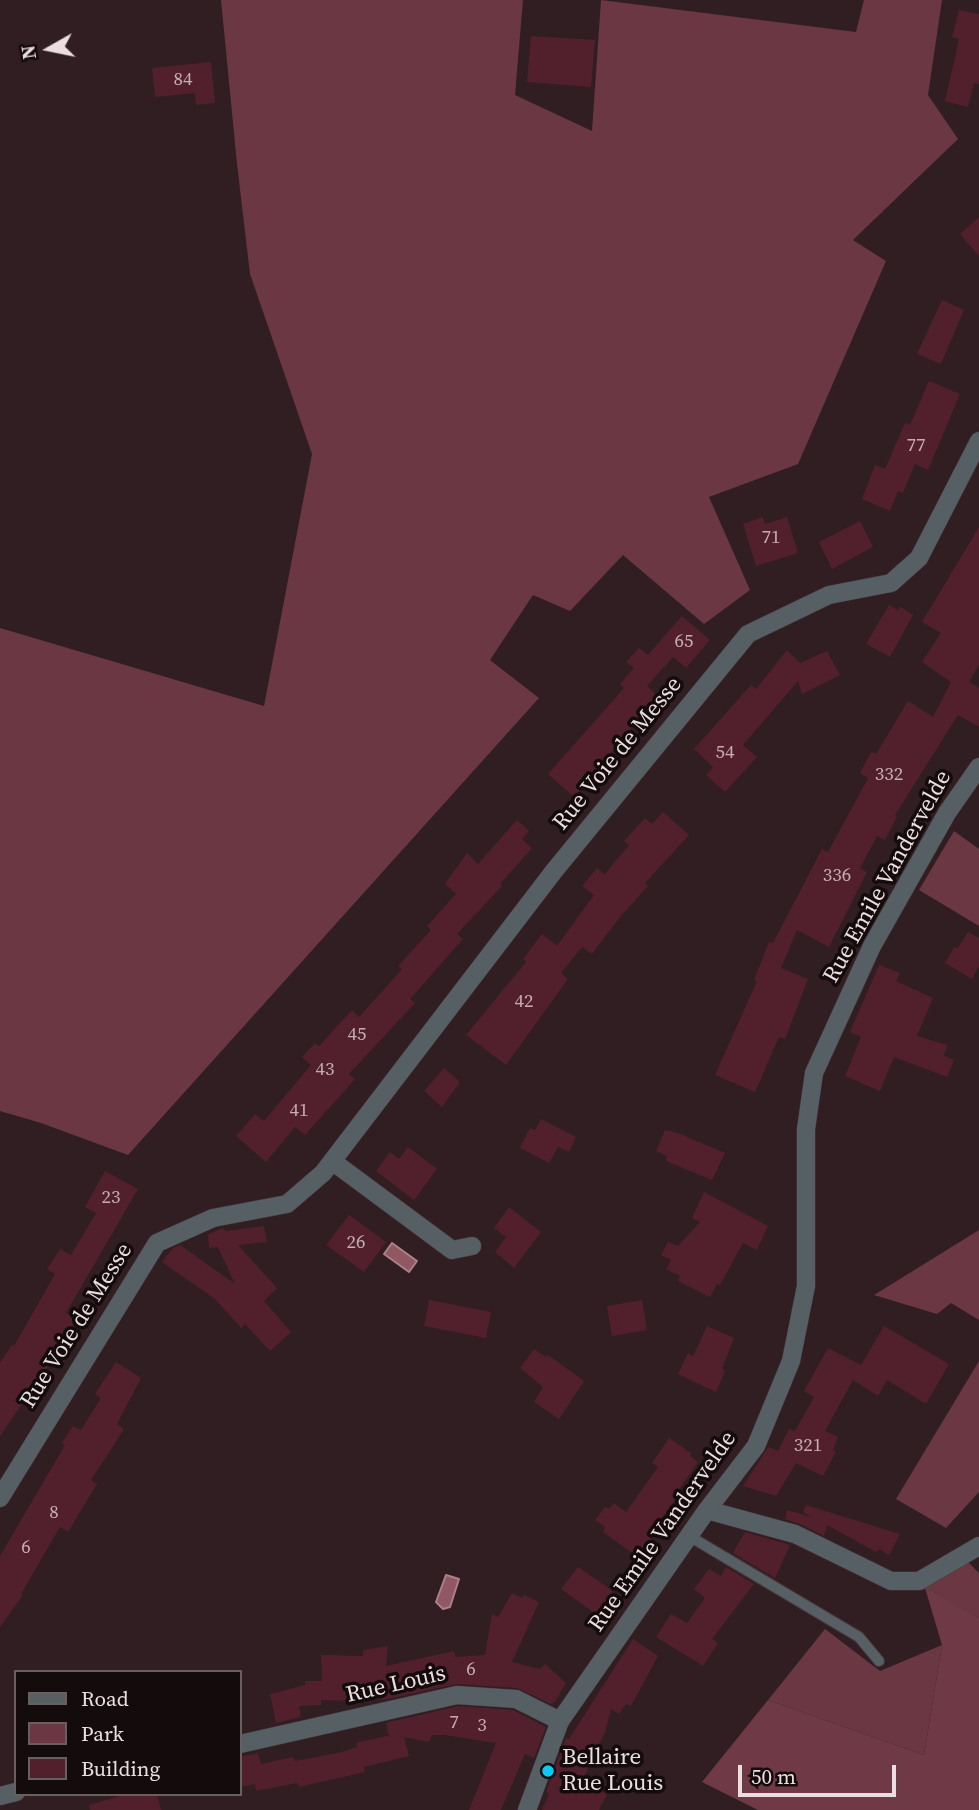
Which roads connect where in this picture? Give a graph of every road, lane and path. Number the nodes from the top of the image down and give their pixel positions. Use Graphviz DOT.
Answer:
graph roads {
  1 [pos="979,442"];
  2 [pos="979,768"];
  3 [pos="332,1161"];
  4 [pos="472,1246"];
  5 [pos="0,1498"];
  6 [pos="708,1510"];
  7 [pos="689,1536"];
  8 [pos="979,1546"];
  9 [pos="879,1661"];
  10 [pos="560,1721"];
  11 [pos="242,1744"];
  12 [pos="527,1810"];
  1 -- 3 [label="street, Rue Voie de Messe"];
  2 -- 6 [label="street, Rue Emile Vandervelde"];
  3 -- 4 [label="street"];
  3 -- 5 [label="street, Rue Voie de Messe"];
  6 -- 7 [label="street, Rue Emile Vandervelde"];
  6 -- 8 [label="street"];
  7 -- 9 [label="lane"];
  7 -- 10 [label="street, Rue Emile Vandervelde"];
  10 -- 11 [label="street, Rue Louis"];
  10 -- 12 [label="street, Rue Emile Vandervelde"];
}
